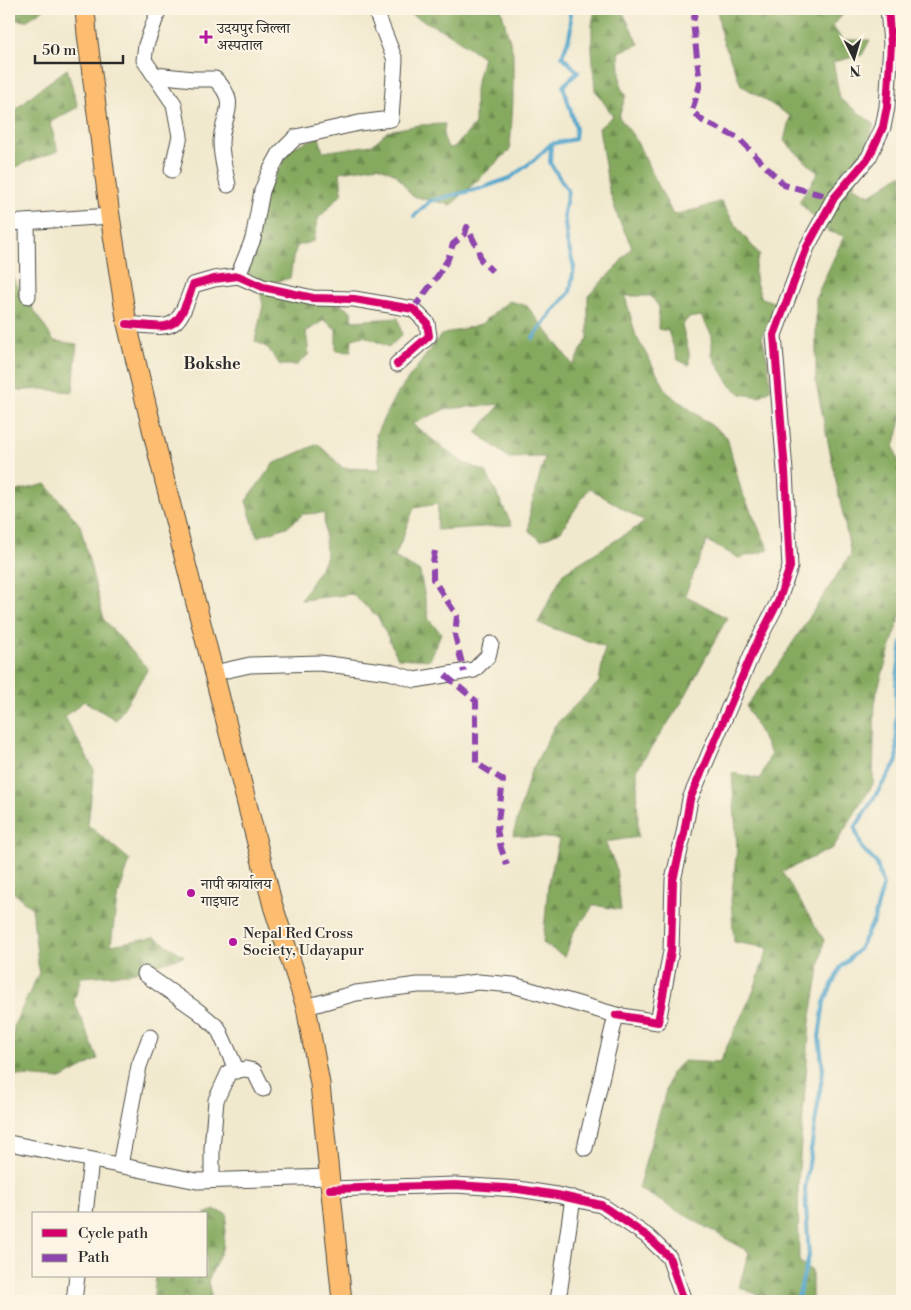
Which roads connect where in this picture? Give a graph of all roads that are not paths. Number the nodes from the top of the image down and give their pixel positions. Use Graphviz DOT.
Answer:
graph roads {
  1 [pos="85,9"];
  2 [pos="159,9"];
  3 [pos="376,9"];
  4 [pos="888,9"];
  5 [pos="155,75"];
  6 [pos="172,170"];
  7 [pos="228,184"];
  8 [pos="110,216"];
  9 [pos="27,222"];
  10 [pos="9,223"];
  11 [pos="238,276"];
  12 [pos="28,296"];
  13 [pos="127,324"];
  14 [pos="397,364"];
  15 [pos="491,644"];
  16 [pos="214,673"];
  17 [pos="145,974"];
  18 [pos="306,1007"];
  19 [pos="616,1015"];
  20 [pos="150,1037"];
  21 [pos="236,1071"];
  22 [pos="264,1089"];
  23 [pos="9,1143"];
  24 [pos="585,1148"];
  25 [pos="91,1160"];
  26 [pos="120,1165"];
  27 [pos="212,1180"];
  28 [pos="330,1183"];
  29 [pos="573,1198"];
  30 [pos="85,1212"];
  31 [pos="77,1278"];
  32 [pos="74,1301"];
  33 [pos="342,1301"];
  34 [pos="558,1301"];
  35 [pos="684,1301"];
  1 -- 8 [label="main road"];
  2 -- 5 [label="street"];
  3 -- 11 [label="street"];
  4 -- 19 [label="street"];
  5 -- 6 [label="street"];
  5 -- 7 [label="street"];
  8 -- 9 [label="street"];
  8 -- 13 [label="main road"];
  9 -- 10 [label="street"];
  9 -- 12 [label="street"];
  11 -- 13 [label="street"];
  11 -- 14 [label="street"];
  13 -- 16 [label="main road"];
  15 -- 16 [label="street"];
  16 -- 18 [label="main road"];
  17 -- 21 [label="street"];
  18 -- 19 [label="street"];
  18 -- 28 [label="main road"];
  19 -- 24 [label="street"];
  20 -- 26 [label="street"];
  21 -- 22 [label="street"];
  21 -- 27 [label="street"];
  23 -- 25 [label="street"];
  25 -- 26 [label="street"];
  25 -- 30 [label="street"];
  26 -- 27 [label="street"];
  27 -- 28 [label="street"];
  28 -- 29 [label="street"];
  28 -- 33 [label="main road"];
  29 -- 34 [label="street"];
  29 -- 35 [label="street"];
  31 -- 32 [label="street"];
}
